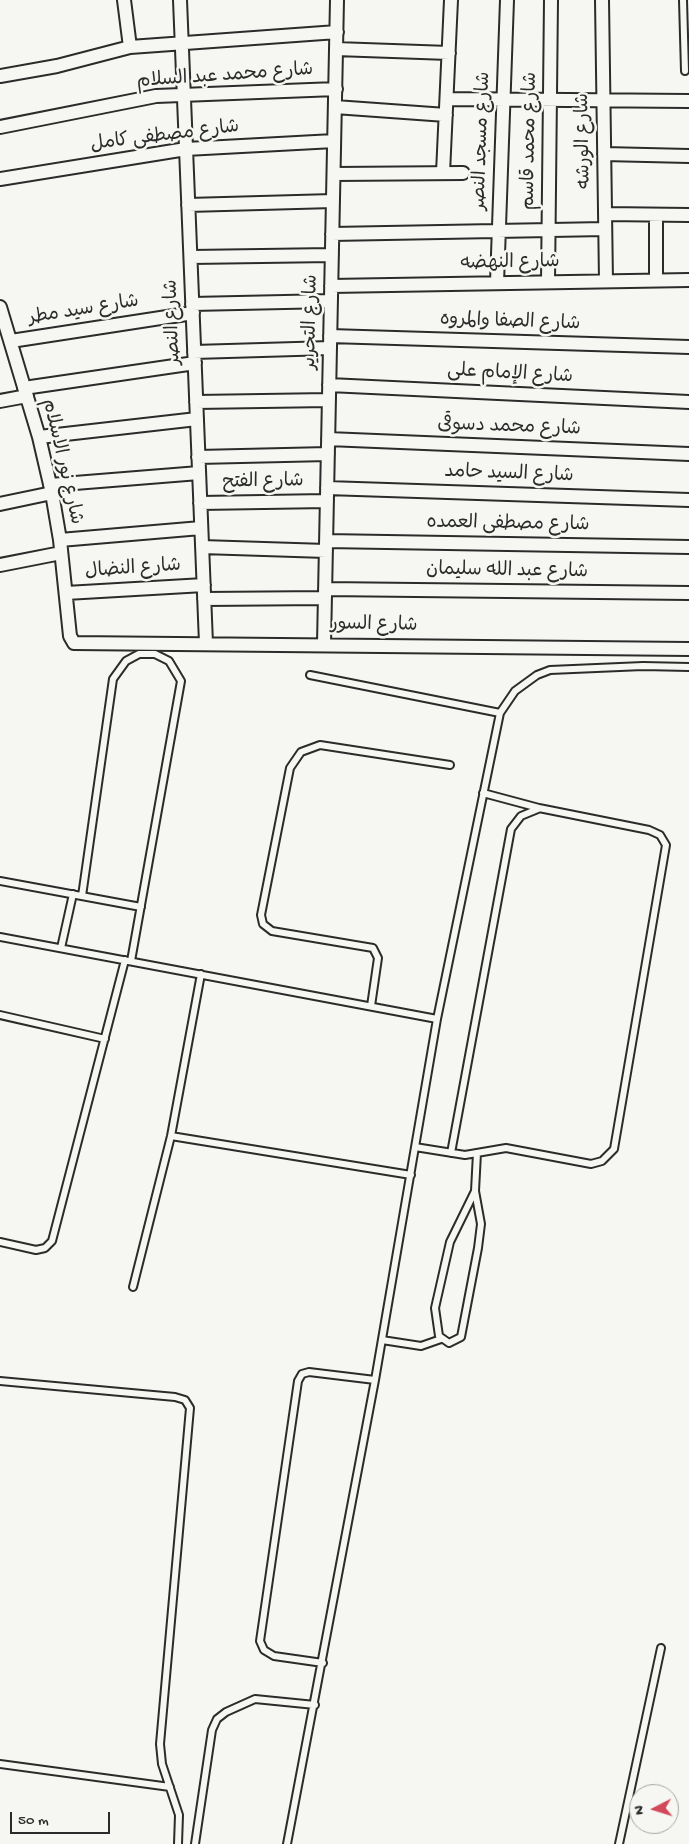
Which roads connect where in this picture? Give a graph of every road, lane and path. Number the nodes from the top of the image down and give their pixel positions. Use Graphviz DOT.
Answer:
graph roads {
  1 [pos="124,0"];
  2 [pos="180,0"];
  3 [pos="338,0"];
  4 [pos="451,0"];
  5 [pos="507,0"];
  6 [pos="551,0"];
  7 [pos="602,0"];
  8 [pos="683,0"];
  9 [pos="337,32"];
  10 [pos="182,43"];
  11 [pos="130,48"];
  12 [pos="336,49"];
  13 [pos="449,53"];
  14 [pos="686,71"];
  15 [pos="0,76"];
  16 [pos="336,89"];
  17 [pos="184,94"];
  18 [pos="446,99"];
  19 [pos="503,99"];
  20 [pos="550,100"];
  21 [pos="603,100"];
  22 [pos="689,101"];
  23 [pos="335,107"];
  24 [pos="446,115"];
  25 [pos="0,127"];
  26 [pos="334,141"];
  27 [pos="186,149"];
  28 [pos="604,154"];
  29 [pos="689,156"];
  30 [pos="443,173"];
  31 [pos="463,173"];
  32 [pos="334,174"];
  33 [pos="0,178"];
  34 [pos="333,201"];
  35 [pos="188,205"];
  36 [pos="605,214"];
  37 [pos="656,214"];
  38 [pos="689,215"];
  39 [pos="605,229"];
  40 [pos="548,230"];
  41 [pos="499,231"];
  42 [pos="332,234"];
  43 [pos="332,255"];
  44 [pos="191,257"];
  45 [pos="606,280"];
  46 [pos="656,280"];
  47 [pos="689,280"];
  48 [pos="548,282"];
  49 [pos="497,283"];
  50 [pos="332,286"];
  51 [pos="331,301"];
  52 [pos="0,307"];
  53 [pos="193,308"];
  54 [pos="6,335"];
  55 [pos="330,342"];
  56 [pos="689,347"];
  57 [pos="195,357"];
  58 [pos="329,385"];
  59 [pos="26,392"];
  60 [pos="329,400"];
  61 [pos="0,401"];
  62 [pos="196,402"];
  63 [pos="689,402"];
  64 [pos="197,419"];
  65 [pos="39,436"];
  66 [pos="328,439"];
  67 [pos="328,454"];
  68 [pos="689,454"];
  69 [pos="198,457"];
  70 [pos="199,473"];
  71 [pos="327,488"];
  72 [pos="51,489"];
  73 [pos="689,500"];
  74 [pos="327,502"];
  75 [pos="200,503"];
  76 [pos="0,504"];
  77 [pos="201,528"];
  78 [pos="60,546"];
  79 [pos="326,546"];
  80 [pos="202,547"];
  81 [pos="689,547"];
  82 [pos="0,565"];
  83 [pos="204,584"];
  84 [pos="66,593"];
  85 [pos="689,593"];
  86 [pos="325,594"];
  87 [pos="204,599"];
  88 [pos="69,629"];
  89 [pos="206,643"];
  90 [pos="324,644"];
  91 [pos="689,650"];
  92 [pos="689,667"];
  93 [pos="310,675"];
  94 [pos="500,713"];
  95 [pos="450,765"];
  96 [pos="483,793"];
  97 [pos="539,808"];
  98 [pos="0,880"];
  99 [pos="73,894"];
  100 [pos="82,896"];
  101 [pos="141,907"];
  102 [pos="0,937"];
  103 [pos="62,948"];
  104 [pos="128,961"];
  105 [pos="201,974"];
  106 [pos="370,1006"];
  107 [pos="0,1014"];
  108 [pos="437,1019"];
  109 [pos="105,1039"];
  110 [pos="171,1136"];
  111 [pos="415,1147"];
  112 [pos="451,1153"];
  113 [pos="477,1153"];
  114 [pos="411,1175"];
  115 [pos="476,1191"];
  116 [pos="0,1242"];
  117 [pos="133,1288"];
  118 [pos="441,1339"];
  119 [pos="382,1340"];
  120 [pos="375,1380"];
  121 [pos="0,1381"];
  122 [pos="661,1648"];
  123 [pos="323,1664"];
  124 [pos="315,1705"];
  125 [pos="0,1764"];
  126 [pos="170,1787"];
  127 [pos="178,1844"];
  128 [pos="195,1844"];
  129 [pos="287,1844"];
  130 [pos="618,1844"];
  1 -- 11 [label="street"];
  2 -- 10 [label="street, شارع النصر"];
  3 -- 9 [label="street, شارع التحرير"];
  4 -- 13 [label="street"];
  5 -- 19 [label="street, شارع مسجد النصر"];
  6 -- 20 [label="street, شارع محمد قاسم"];
  7 -- 21 [label="street, شارع الورشه"];
  8 -- 14 [label="lane"];
  9 -- 10 [label="street"];
  9 -- 12 [label="street, شارع التحرير"];
  10 -- 11 [label="street"];
  10 -- 17 [label="street, شارع النصر"];
  11 -- 15 [label="street"];
  12 -- 13 [label="street"];
  12 -- 16 [label="street, شارع التحرير"];
  13 -- 18 [label="street"];
  16 -- 17 [label="street, شارع محمد عبد السلام"];
  16 -- 23 [label="street, شارع التحرير"];
  17 -- 25 [label="street, شارع محمد عبد السلام"];
  17 -- 27 [label="street, شارع النصر"];
  18 -- 19 [label="street"];
  18 -- 24 [label="street"];
  19 -- 20 [label="street"];
  19 -- 41 [label="street, شارع مسجد النصر"];
  20 -- 21 [label="street"];
  20 -- 40 [label="street, شارع محمد قاسم"];
  21 -- 22 [label="street"];
  21 -- 28 [label="street, شارع الورشه"];
  23 -- 24 [label="street"];
  23 -- 26 [label="street, شارع التحرير"];
  24 -- 30 [label="street"];
  26 -- 27 [label="street, شارع مصطفى كامل"];
  26 -- 32 [label="street, شارع التحرير"];
  27 -- 33 [label="street, شارع مصطفى كامل"];
  27 -- 35 [label="street, شارع النصر"];
  28 -- 29 [label="street"];
  28 -- 36 [label="street, شارع الورشه"];
  30 -- 31 [label="street"];
  30 -- 32 [label="street"];
  32 -- 34 [label="street, شارع التحرير"];
  34 -- 35 [label="street"];
  34 -- 42 [label="street, شارع التحرير"];
  35 -- 44 [label="street, شارع النصر"];
  36 -- 37 [label="street"];
  36 -- 39 [label="street, شارع الورشه"];
  37 -- 38 [label="street"];
  37 -- 46 [label="street"];
  39 -- 40 [label="street"];
  39 -- 45 [label="street, شارع الورشه"];
  40 -- 41 [label="street"];
  40 -- 48 [label="street, شارع محمد قاسم"];
  41 -- 42 [label="street"];
  41 -- 49 [label="street, شارع مسجد النصر"];
  42 -- 43 [label="street, شارع التحرير"];
  43 -- 44 [label="street"];
  43 -- 50 [label="street, شارع التحرير"];
  44 -- 53 [label="street, شارع النصر"];
  45 -- 46 [label="street, شارع النهضه"];
  45 -- 48 [label="street, شارع النهضه"];
  46 -- 47 [label="street, شارع النهضه"];
  48 -- 49 [label="street, شارع النهضه"];
  49 -- 50 [label="street, شارع النهضه"];
  50 -- 51 [label="street, شارع التحرير"];
  51 -- 53 [label="street, شارع سيد مطر"];
  51 -- 55 [label="street, شارع التحرير"];
  52 -- 54 [label="street, شارع نور الاسلام"];
  53 -- 54 [label="street, شارع سيد مطر"];
  53 -- 57 [label="street, شارع النصر"];
  54 -- 59 [label="street, شارع نور الاسلام"];
  55 -- 56 [label="street, شارع الصفا والمروه"];
  55 -- 57 [label="street, شارع الصفا والمروه"];
  55 -- 58 [label="street, شارع التحرير"];
  57 -- 59 [label="street, شارع الصفا والمروه"];
  57 -- 62 [label="street, شارع النصر"];
  58 -- 60 [label="street, شارع التحرير"];
  58 -- 63 [label="street, شارع الإمام على"];
  59 -- 61 [label="street, شارع الصفا والمروه"];
  59 -- 65 [label="street, شارع نور الاسلام"];
  60 -- 62 [label="street"];
  60 -- 66 [label="street, شارع التحرير"];
  62 -- 64 [label="street, شارع النصر"];
  64 -- 65 [label="street"];
  64 -- 69 [label="street, شارع النصر"];
  65 -- 72 [label="street, شارع نور الاسلام"];
  66 -- 67 [label="street, شارع التحرير"];
  66 -- 68 [label="street, شارع محمد دسوقى"];
  67 -- 69 [label="street"];
  67 -- 71 [label="street, شارع التحرير"];
  69 -- 70 [label="street, شارع النصر"];
  70 -- 72 [label="street"];
  70 -- 75 [label="street, شارع النصر"];
  71 -- 73 [label="street, شارع السيد حامد"];
  71 -- 74 [label="street, شارع التحرير"];
  72 -- 76 [label="street"];
  72 -- 78 [label="street, شارع نور الاسلام"];
  74 -- 75 [label="street, شارع الفتح"];
  74 -- 79 [label="street, شارع التحرير"];
  75 -- 77 [label="street, شارع النصر"];
  77 -- 78 [label="street"];
  77 -- 80 [label="street, شارع النصر"];
  78 -- 82 [label="street"];
  78 -- 84 [label="street, شارع نور الاسلام"];
  79 -- 80 [label="street, شارع مصطفى العمده"];
  79 -- 81 [label="street, شارع مصطفى العمده"];
  79 -- 86 [label="street, شارع التحرير"];
  80 -- 83 [label="street, شارع النصر"];
  83 -- 84 [label="street, شارع النضال"];
  83 -- 87 [label="street, شارع النصر"];
  84 -- 88 [label="street, شارع نور الاسلام"];
  85 -- 86 [label="street, شارع عبد الله سليمان"];
  86 -- 87 [label="street, شارع عبد الله سليمان"];
  86 -- 90 [label="street, شارع التحرير"];
  87 -- 89 [label="street, شارع النصر"];
  88 -- 89 [label="street, شارع السور"];
  89 -- 90 [label="street, شارع السور"];
  90 -- 91 [label="street, شارع السور"];
  92 -- 94 [label="lane"];
  93 -- 94 [label="lane"];
  94 -- 96 [label="lane"];
  95 -- 106 [label="lane"];
  96 -- 97 [label="lane"];
  96 -- 108 [label="lane"];
  97 -- 112 [label="lane"];
  97 -- 113 [label="lane"];
  98 -- 99 [label="lane"];
  99 -- 100 [label="lane"];
  99 -- 103 [label="lane"];
  100 -- 101 [label="lane"];
  100 -- 101 [label="lane"];
  101 -- 104 [label="lane"];
  102 -- 103 [label="lane"];
  103 -- 104 [label="lane"];
  104 -- 105 [label="lane"];
  104 -- 109 [label="lane"];
  105 -- 106 [label="lane"];
  105 -- 110 [label="lane"];
  106 -- 108 [label="lane"];
  107 -- 109 [label="lane"];
  108 -- 111 [label="lane"];
  109 -- 116 [label="lane"];
  110 -- 114 [label="lane"];
  110 -- 117 [label="lane"];
  111 -- 112 [label="lane"];
  111 -- 114 [label="lane"];
  112 -- 113 [label="lane"];
  113 -- 115 [label="lane"];
  114 -- 119 [label="lane"];
  115 -- 118 [label="lane"];
  115 -- 118 [label="lane"];
  118 -- 119 [label="lane"];
  119 -- 120 [label="lane"];
  120 -- 123 [label="lane"];
  120 -- 123 [label="lane"];
  121 -- 126 [label="lane"];
  122 -- 130 [label="lane"];
  123 -- 124 [label="lane"];
  124 -- 128 [label="lane"];
  124 -- 129 [label="lane"];
  125 -- 126 [label="lane"];
  126 -- 127 [label="lane"];
}
